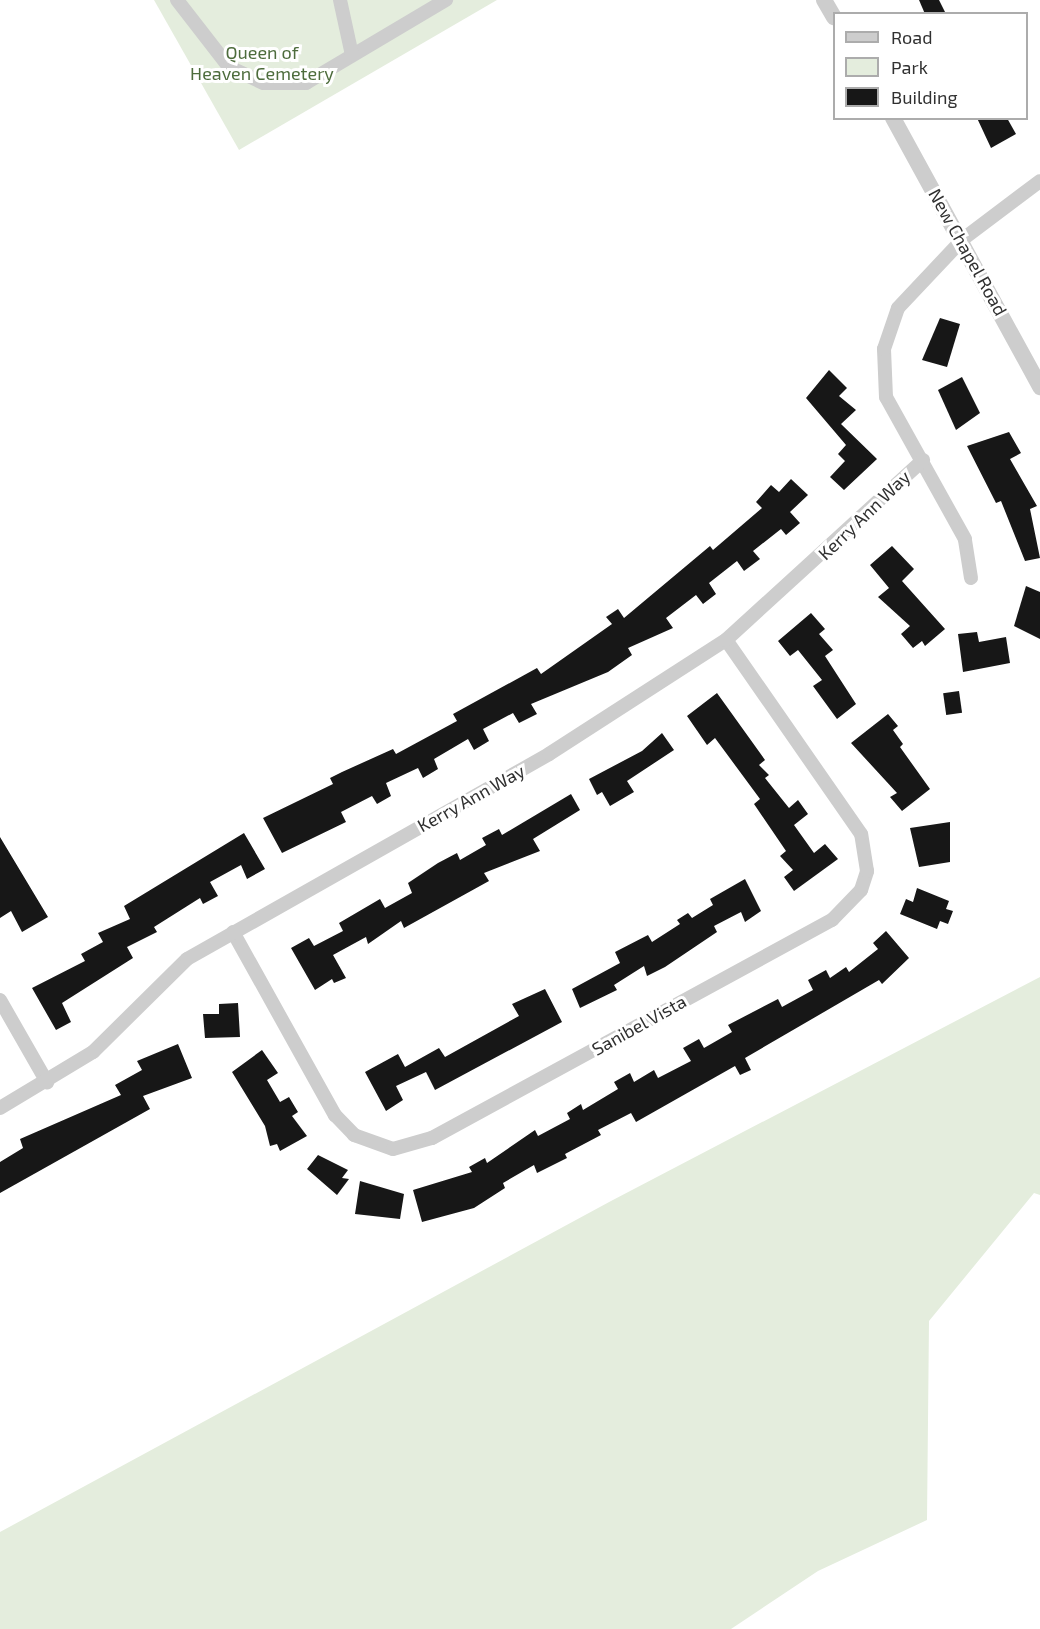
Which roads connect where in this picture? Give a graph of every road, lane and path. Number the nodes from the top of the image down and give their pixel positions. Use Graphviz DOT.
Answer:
graph roads {
  1 [pos="177,0"];
  2 [pos="340,0"];
  3 [pos="446,0"];
  4 [pos="824,0"];
  5 [pos="833,15"];
  6 [pos="352,55"];
  7 [pos="894,120"];
  8 [pos="1040,181"];
  9 [pos="963,239"];
  10 [pos="1040,387"];
  11 [pos="923,460"];
  12 [pos="971,578"];
  13 [pos="726,640"];
  14 [pos="233,932"];
  15 [pos="0,1000"];
  16 [pos="47,1082"];
  17 [pos="0,1108"];
  1 -- 6 [label="street"];
  2 -- 6 [label="street"];
  3 -- 6 [label="street"];
  4 -- 5 [label="street"];
  7 -- 9 [label="street, New Chapel Road"];
  8 -- 9 [label="street"];
  9 -- 10 [label="street, New Chapel Road"];
  9 -- 11 [label="street"];
  11 -- 12 [label="street"];
  11 -- 13 [label="street, Kerry Ann Way"];
  13 -- 14 [label="street, Kerry Ann Way"];
  13 -- 14 [label="street, Sanibel Vista"];
  14 -- 16 [label="street, Kerry Ann Way"];
  15 -- 16 [label="street"];
  16 -- 17 [label="street, Kerry Ann Way"];
}
